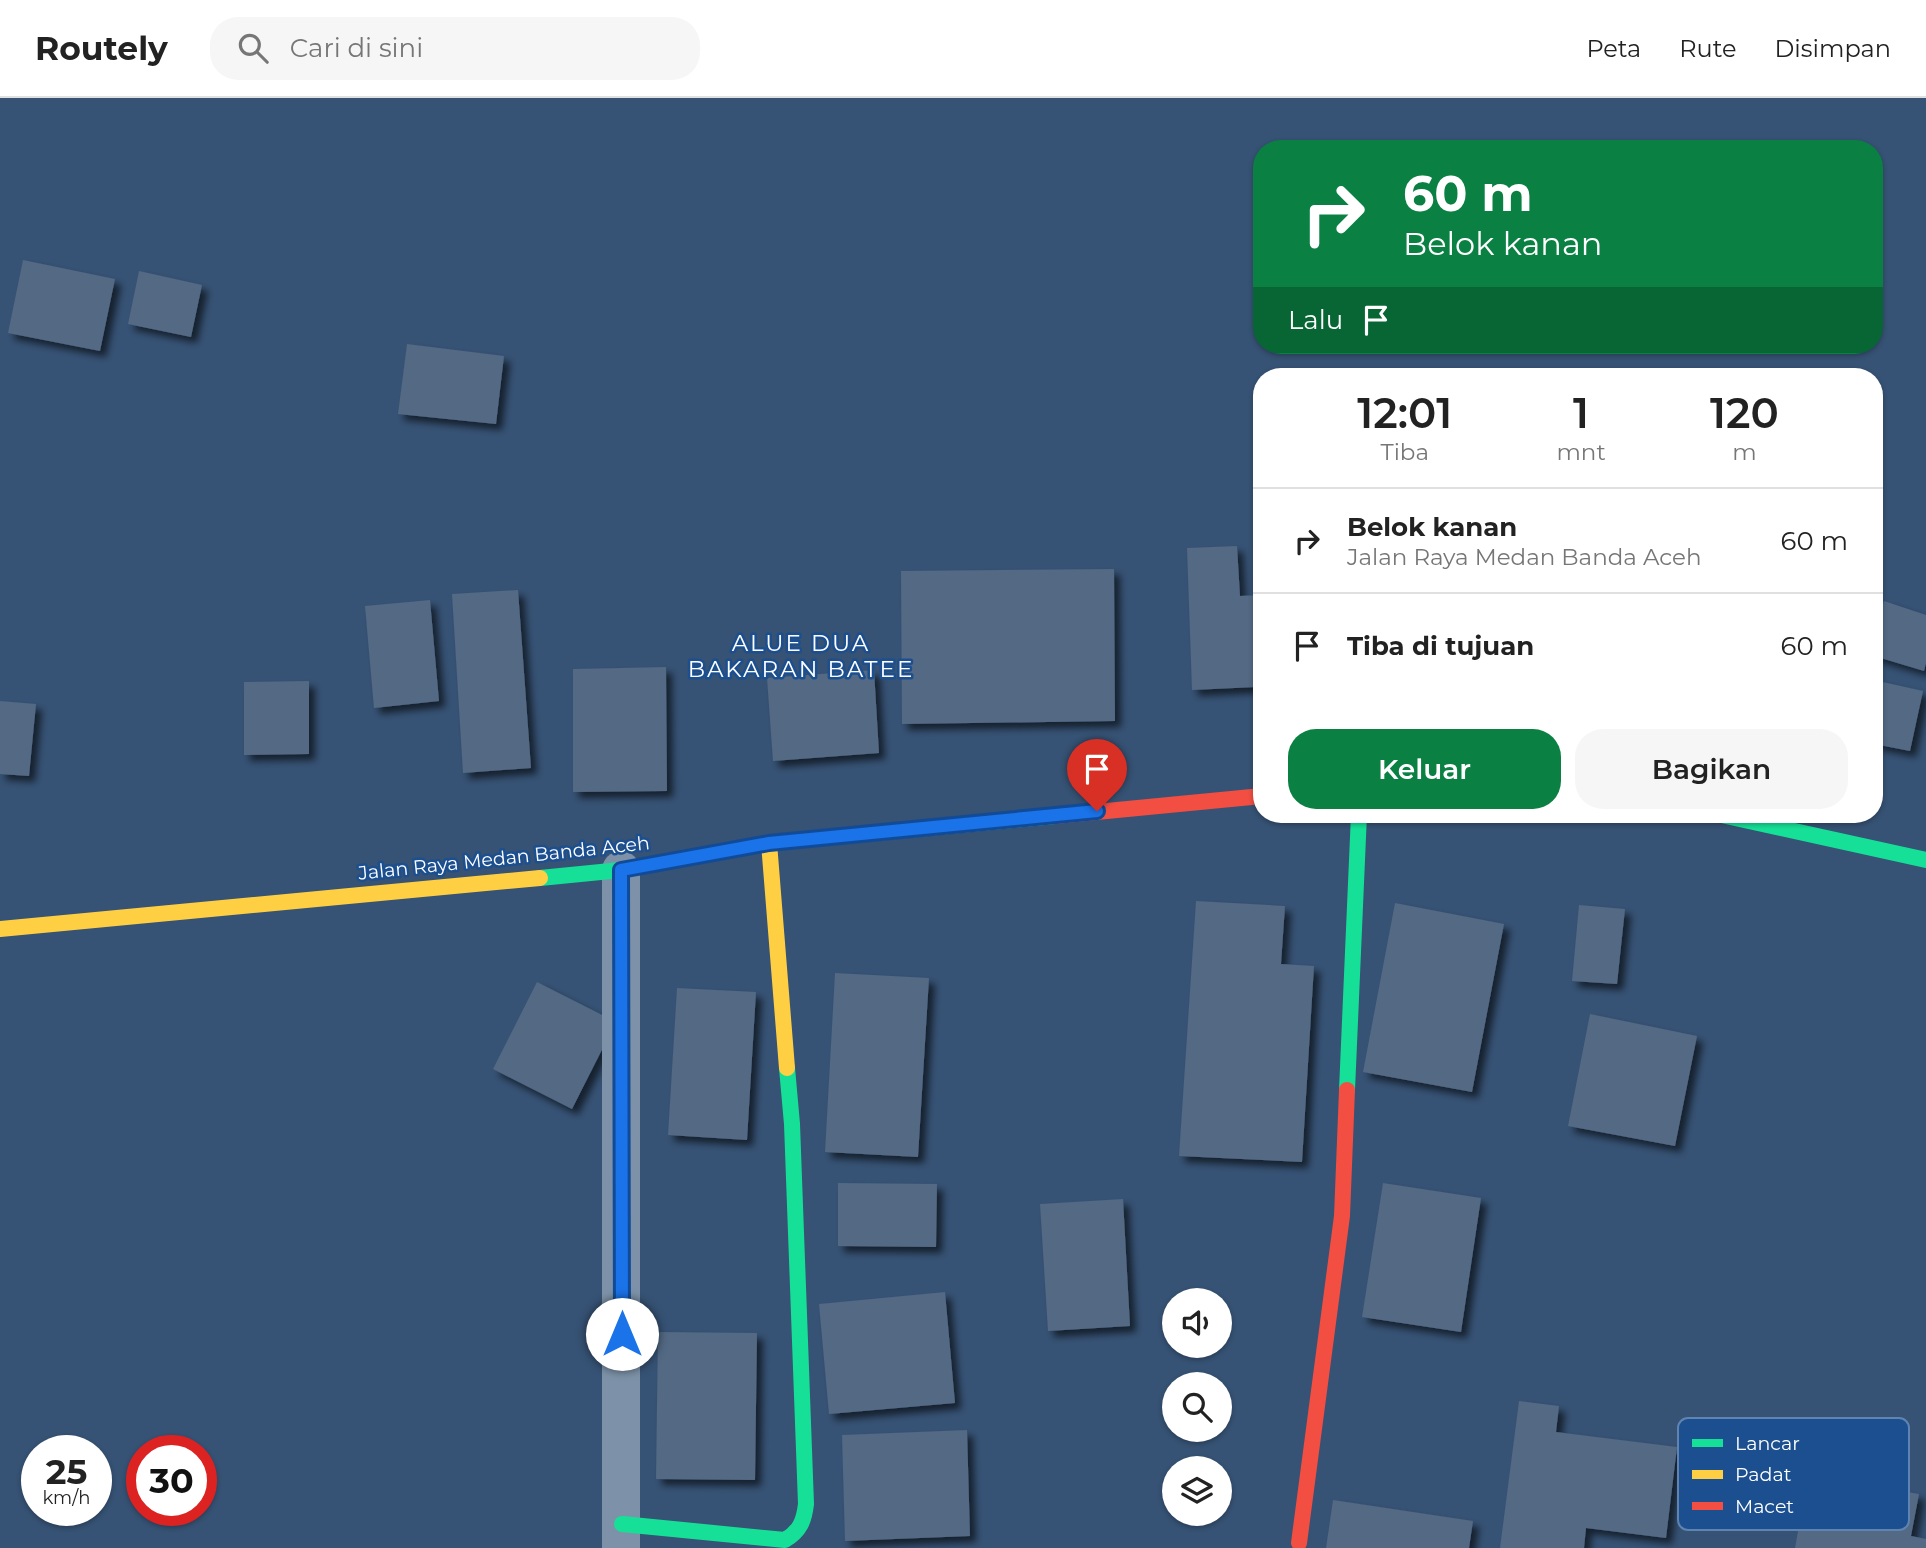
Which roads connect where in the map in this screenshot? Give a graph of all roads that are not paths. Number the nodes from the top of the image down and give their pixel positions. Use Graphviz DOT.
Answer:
graph roads {
  1 [pos="1253,797"];
  2 [pos="1359,823"];
  3 [pos="1758,823"];
  4 [pos="769,843"];
  5 [pos="1926,860"];
  6 [pos="621,870"];
  7 [pos="0,929"];
  8 [pos="622,1536"];
  9 [pos="1300,1543"];
  1 -- 4 [label="main road, Jalan Raya Medan Banda Aceh"];
  2 -- 9 [label="main road"];
  3 -- 5 [label="main road"];
  4 -- 6 [label="main road, Jalan Raya Medan Banda Aceh"];
  4 -- 8 [label="main road"];
  6 -- 7 [label="main road, Jalan Raya Medan Banda Aceh"];
  6 -- 8 [label="street"];
}
